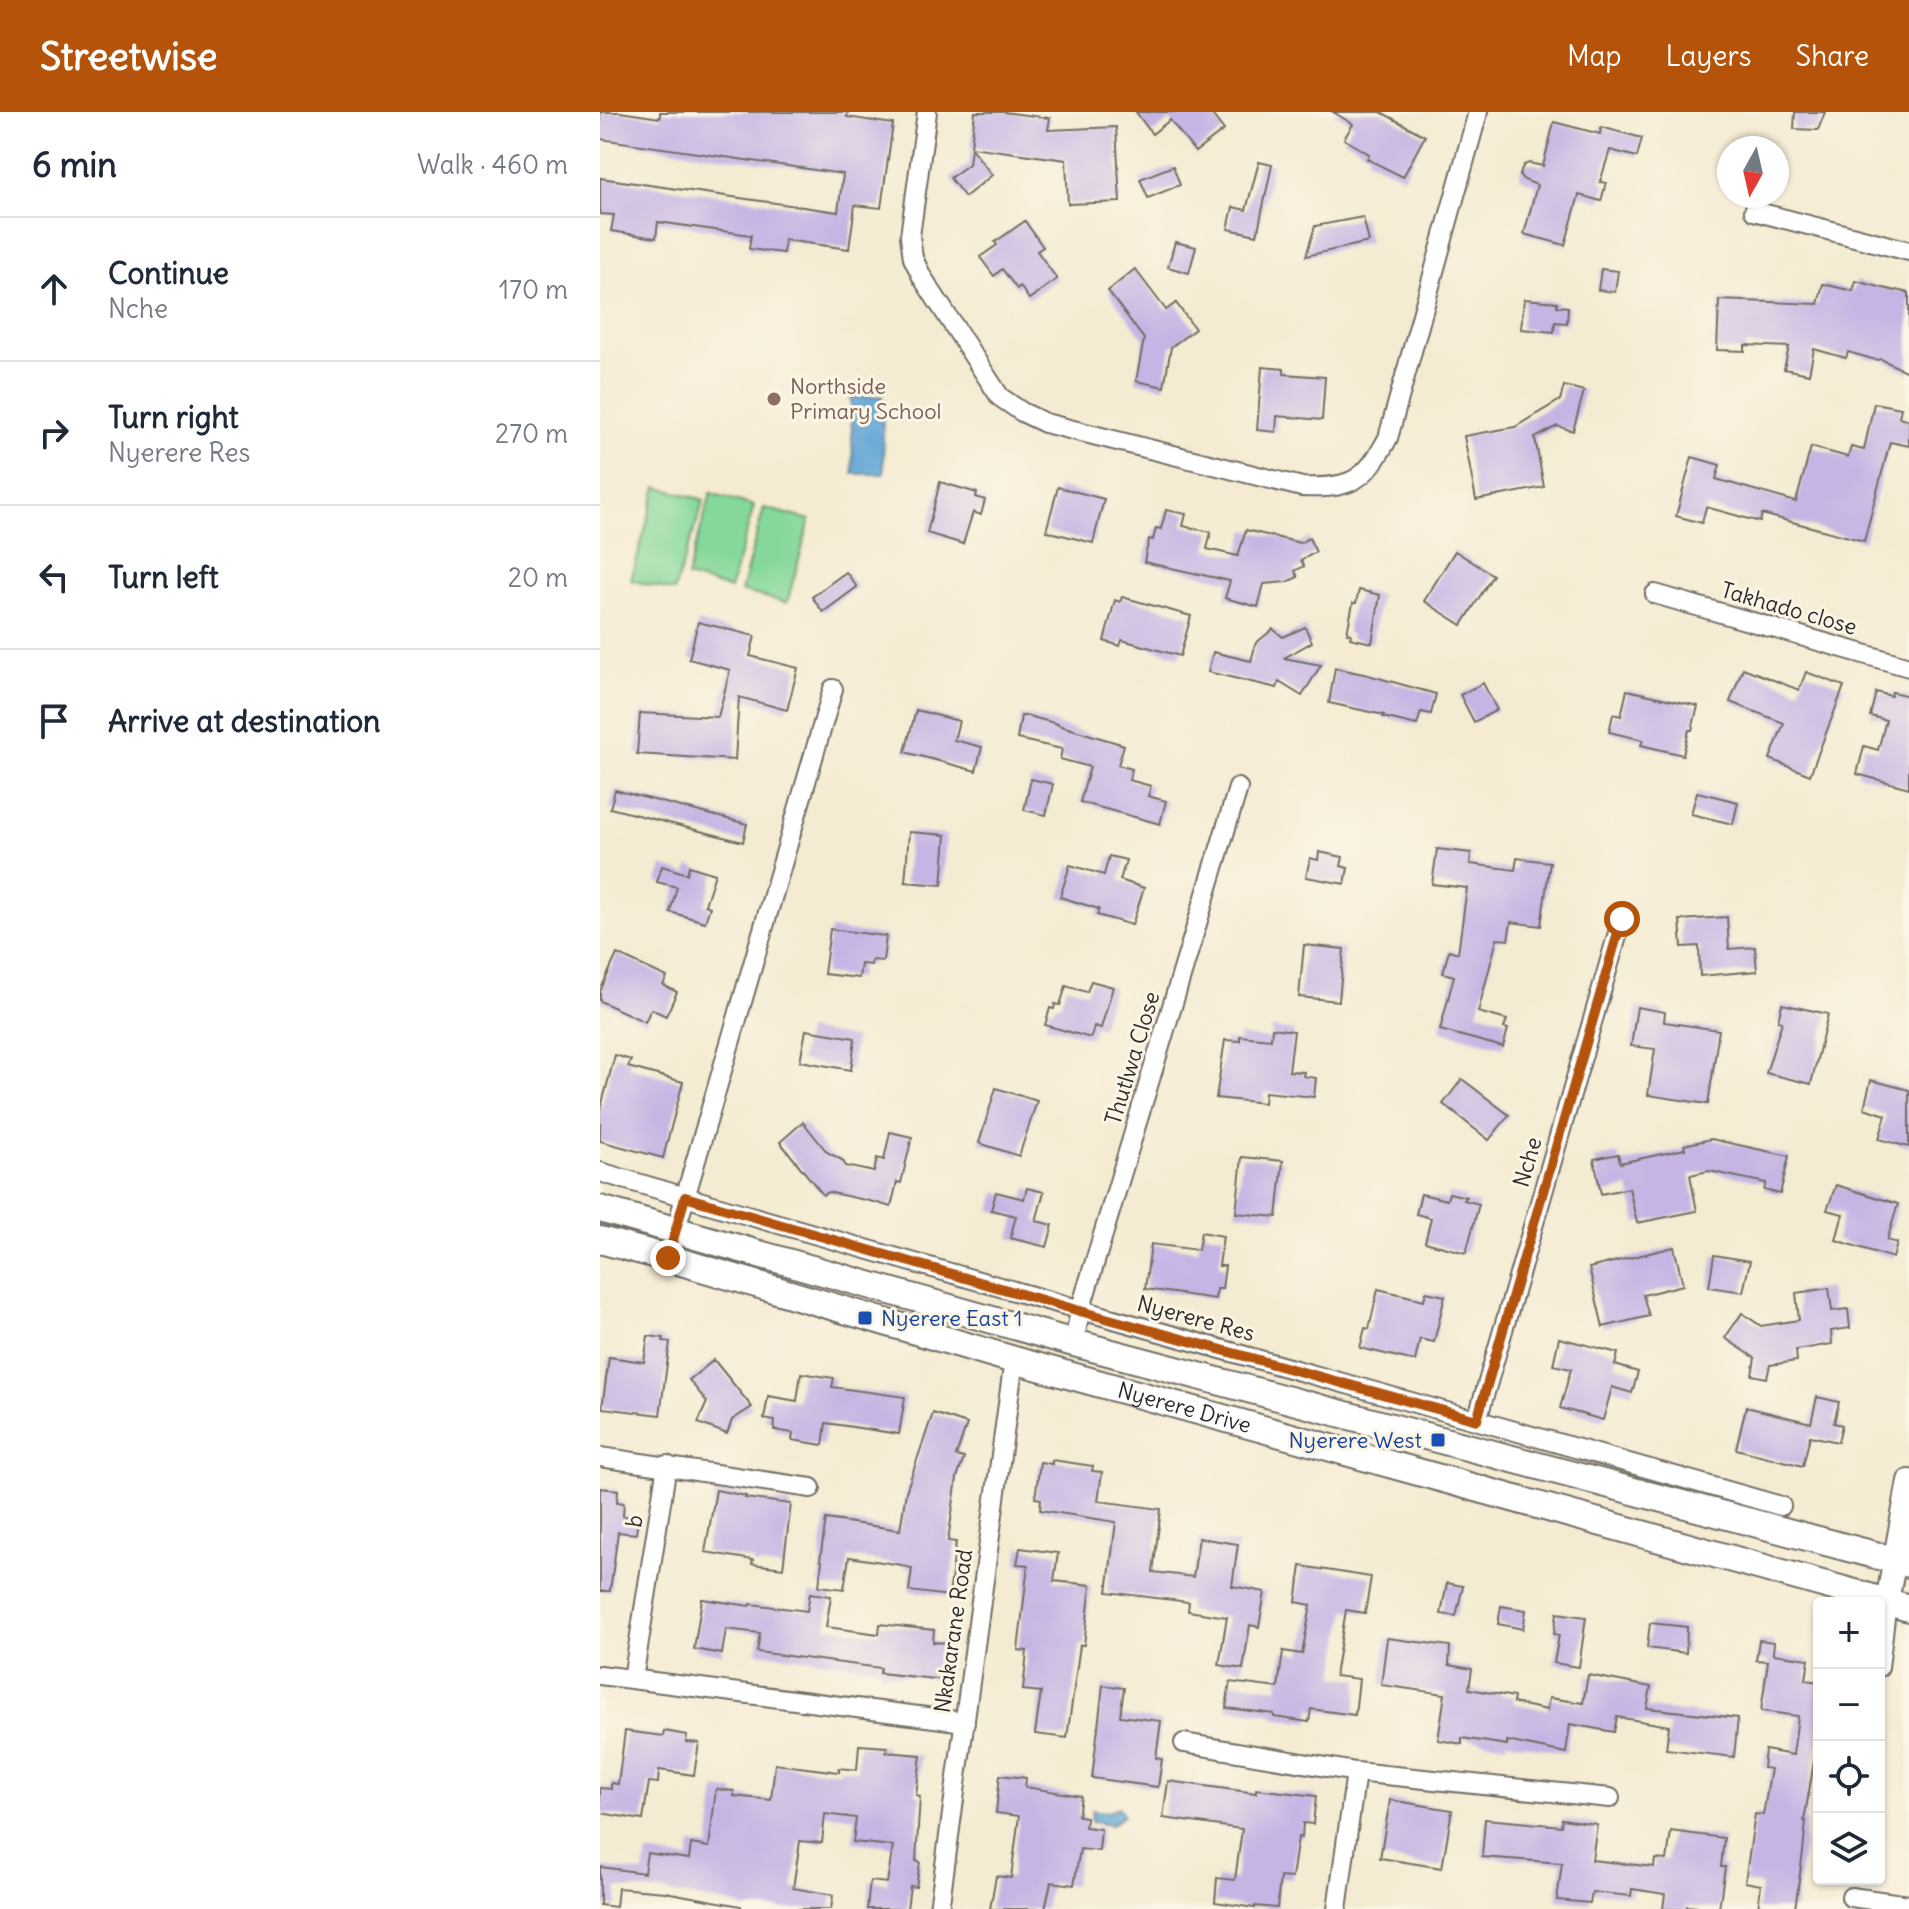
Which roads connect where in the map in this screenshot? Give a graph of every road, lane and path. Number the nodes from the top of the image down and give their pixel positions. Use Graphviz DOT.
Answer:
graph roads {
  1 [pos="927,112"];
  2 [pos="1478,112"];
  3 [pos="1754,211"];
  4 [pos="1909,251"];
  5 [pos="1655,594"];
  6 [pos="1909,667"];
  7 [pos="833,689"];
  8 [pos="1238,788"];
  9 [pos="1622,919"];
  10 [pos="600,1172"];
  11 [pos="685,1197"];
  12 [pos="600,1209"];
  13 [pos="675,1231"];
  14 [pos="600,1240"];
  15 [pos="668,1258"];
  16 [pos="1080,1311"];
  17 [pos="1074,1343"];
  18 [pos="1014,1360"];
  19 [pos="1477,1420"];
  20 [pos="600,1457"];
  21 [pos="667,1465"];
  22 [pos="1909,1481"];
  23 [pos="811,1488"];
  24 [pos="1781,1506"];
  25 [pos="1902,1562"];
  26 [pos="1898,1605"];
  27 [pos="1885,1647"];
  28 [pos="600,1675"];
  29 [pos="633,1679"];
  30 [pos="965,1722"];
  31 [pos="1184,1743"];
  32 [pos="1356,1772"];
  33 [pos="1610,1798"];
  34 [pos="1851,1895"];
  35 [pos="1909,1905"];
  36 [pos="939,1909"];
  37 [pos="1337,1909"];
  1 -- 2 [label="street"];
  3 -- 4 [label="street"];
  5 -- 6 [label="street, Takhado close"];
  7 -- 11 [label="street"];
  8 -- 16 [label="street, Thutlwa Close"];
  9 -- 19 [label="street, Nche"];
  10 -- 11 [label="street, Nyerere Res"];
  11 -- 13 [label="street"];
  11 -- 16 [label="street, Nyerere Res"];
  12 -- 13 [label="main road, Nyerere Drive"];
  13 -- 15 [label="street"];
  13 -- 17 [label="main road, Nyerere Drive"];
  14 -- 15 [label="main road, Nyerere Drive"];
  15 -- 18 [label="main road, Nyerere Drive"];
  16 -- 17 [label="street, Thutlwa Close"];
  16 -- 19 [label="street, Nyerere Res"];
  17 -- 25 [label="main road, Nyerere Drive"];
  18 -- 26 [label="main road, Nyerere Drive"];
  18 -- 30 [label="street, Nkakarane Road"];
  19 -- 24 [label="street, Nyerere Res"];
  20 -- 21 [label="street"];
  21 -- 23 [label="street"];
  21 -- 29 [label="street, b"];
  22 -- 25 [label="street"];
  25 -- 26 [label="street"];
  26 -- 27 [label="street"];
  28 -- 29 [label="street"];
  29 -- 30 [label="street"];
  30 -- 36 [label="street, Nkakarane Road"];
  31 -- 32 [label="street"];
  32 -- 33 [label="street"];
  32 -- 37 [label="street"];
  34 -- 35 [label="street"];
}
